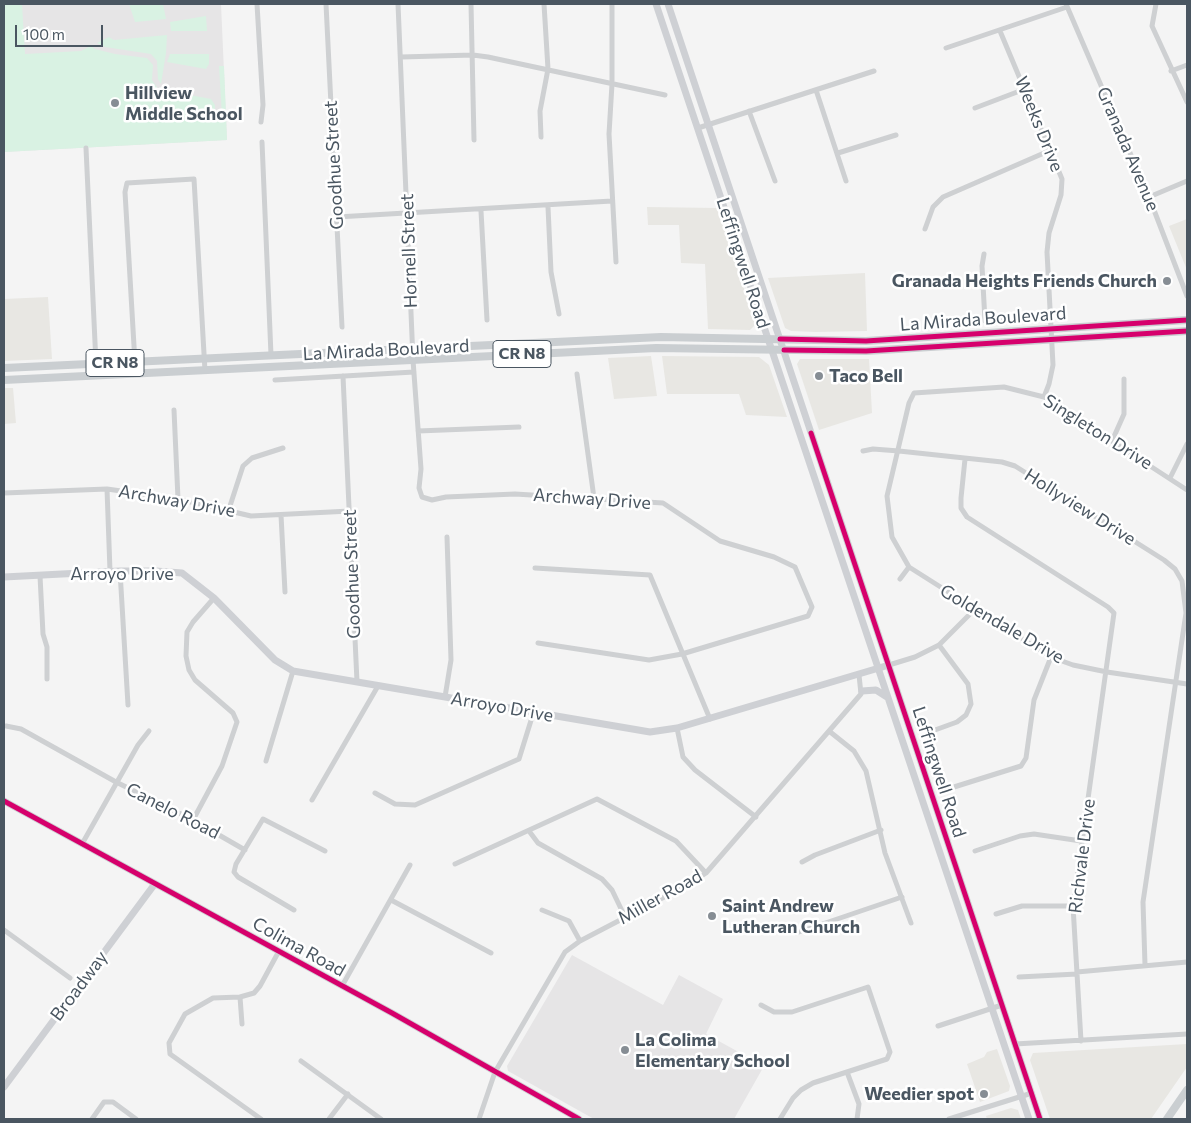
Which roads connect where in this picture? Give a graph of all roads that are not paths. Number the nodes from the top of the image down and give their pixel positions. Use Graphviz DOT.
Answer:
graph roads {
  1 [pos="257,4"];
  2 [pos="326,4"];
  3 [pos="398,4"];
  4 [pos="471,4"];
  5 [pos="544,4"];
  6 [pos="612,4"];
  7 [pos="656,4"];
  8 [pos="668,4"];
  9 [pos="1156,4"];
  10 [pos="1067,5"];
  11 [pos="1000,31"];
  12 [pos="946,48"];
  13 [pos="473,55"];
  14 [pos="401,57"];
  15 [pos="1187,65"];
  16 [pos="548,69"];
  17 [pos="874,71"];
  18 [pos="1171,71"];
  19 [pos="612,84"];
  20 [pos="1025,89"];
  21 [pos="816,90"];
  22 [pos="665,95"];
  23 [pos="1187,102"];
  24 [pos="975,108"];
  25 [pos="748,112"];
  26 [pos="261,122"];
  27 [pos="709,124"];
  28 [pos="698,128"];
  29 [pos="896,135"];
  30 [pos="541,137"];
  31 [pos="474,140"];
  32 [pos="262,142"];
  33 [pos="86,148"];
  34 [pos="1051,150"];
  35 [pos="838,153"];
  36 [pos="775,181"];
  37 [pos="846,181"];
  38 [pos="1187,181"];
  39 [pos="1149,197"];
  40 [pos="612,202"];
  41 [pos="548,207"];
  42 [pos="481,211"];
  43 [pos="408,214"];
  44 [pos="337,217"];
  45 [pos="925,229"];
  46 [pos="984,254"];
  47 [pos="616,262"];
  48 [pos="1187,296"];
  49 [pos="559,314"];
  50 [pos="1051,318"];
  51 [pos="487,320"];
  52 [pos="1187,320"];
  53 [pos="342,327"];
  54 [pos="1051,328"];
  55 [pos="1187,331"];
  56 [pos="768,339"];
  57 [pos="780,340"];
  58 [pos="1052,340"];
  59 [pos="413,348"];
  60 [pos="772,350"];
  61 [pos="784,350"];
  62 [pos="270,355"];
  63 [pos="204,359"];
  64 [pos="413,360"];
  65 [pos="135,362"];
  66 [pos="96,364"];
  67 [pos="4,368"];
  68 [pos="205,371"];
  69 [pos="414,372"];
  70 [pos="577,374"];
  71 [pos="344,376"];
  72 [pos="1124,379"];
  73 [pos="4,380"];
  74 [pos="275,380"];
  75 [pos="1044,397"];
  76 [pos="174,410"];
  77 [pos="519,427"];
  78 [pos="418,431"];
  79 [pos="1112,441"];
  80 [pos="1187,444"];
  81 [pos="283,448"];
  82 [pos="863,451"];
  83 [pos="899,451"];
  84 [pos="965,459"];
  85 [pos="1170,478"];
  86 [pos="107,489"];
  87 [pos="1187,490"];
  88 [pos="4,494"];
  89 [pos="422,497"];
  90 [pos="594,498"];
  91 [pos="178,499"];
  92 [pos="229,509"];
  93 [pos="350,511"];
  94 [pos="281,515"];
  95 [pos="447,538"];
  96 [pos="535,568"];
  97 [pos="910,568"];
  98 [pos="110,571"];
  99 [pos="120,571"];
  100 [pos="40,576"];
  101 [pos="4,577"];
  102 [pos="900,579"];
  103 [pos="284,592"];
  104 [pos="214,598"];
  105 [pos="974,610"];
  106 [pos="538,643"];
  107 [pos="939,645"];
  108 [pos="682,654"];
  109 [pos="1051,657"];
  110 [pos="889,665"];
  111 [pos="878,668"];
  112 [pos="293,671"];
  113 [pos="1107,672"];
  114 [pos="859,675"];
  115 [pos="47,679"];
  116 [pos="357,682"];
  117 [pos="1176,683"];
  118 [pos="1187,684"];
  119 [pos="378,686"];
  120 [pos="862,691"];
  121 [pos="445,697"];
  122 [pos="889,699"];
  123 [pos="128,705"];
  124 [pos="533,714"];
  125 [pos="710,718"];
  126 [pos="6,726"];
  127 [pos="677,728"];
  128 [pos="149,730"];
  129 [pos="935,730"];
  130 [pos="829,731"];
  131 [pos="266,761"];
  132 [pos="116,782"];
  133 [pos="954,786"];
  134 [pos="375,794"];
  135 [pos="312,800"];
  136 [pos="4,801"];
  137 [pos="756,817"];
  138 [pos="193,820"];
  139 [pos="881,830"];
  140 [pos="529,831"];
  141 [pos="1081,841"];
  142 [pos="82,844"];
  143 [pos="245,850"];
  144 [pos="975,851"];
  145 [pos="325,852"];
  146 [pos="802,862"];
  147 [pos="455,864"];
  148 [pos="410,865"];
  149 [pos="706,873"];
  150 [pos="154,884"];
  151 [pos="902,897"];
  152 [pos="391,900"];
  153 [pos="1073,906"];
  154 [pos="294,910"];
  155 [pos="542,910"];
  156 [pos="996,914"];
  157 [pos="626,917"];
  158 [pos="911,923"];
  159 [pos="4,930"];
  160 [pos="796,933"];
  161 [pos="580,941"];
  162 [pos="279,951"];
  163 [pos="491,953"];
  164 [pos="1187,962"];
  165 [pos="1145,965"];
  166 [pos="1077,973"];
  167 [pos="1019,977"];
  168 [pos="70,978"];
  169 [pos="342,986"];
  170 [pos="240,997"];
  171 [pos="762,1005"];
  172 [pos="1002,1005"];
  173 [pos="992,1008"];
  174 [pos="242,1024"];
  175 [pos="938,1026"];
  176 [pos="1187,1034"];
  177 [pos="1081,1041"];
  178 [pos="1015,1044"];
  179 [pos="301,1061"];
  180 [pos="495,1072"];
  181 [pos="847,1072"];
  182 [pos="4,1087"];
  183 [pos="1187,1090"];
  184 [pos="1032,1093"];
  185 [pos="348,1094"];
  186 [pos="1022,1096"];
  187 [pos="93,1118"];
  188 [pos="136,1119"];
  189 [pos="261,1119"];
  190 [pos="329,1119"];
  191 [pos="381,1119"];
  192 [pos="479,1119"];
  193 [pos="579,1119"];
  194 [pos="780,1119"];
  195 [pos="857,1119"];
  196 [pos="949,1119"];
  197 [pos="1029,1119"];
  198 [pos="1040,1119"];
  199 [pos="1167,1119"];
  1 -- 26 [label="street"];
  2 -- 44 [label="street, Goodhue Street"];
  3 -- 14 [label="street, Hornell Street"];
  4 -- 13 [label="street"];
  5 -- 16 [label="street"];
  6 -- 19 [label="street"];
  7 -- 28 [label="main road, Leffingwell Road"];
  8 -- 27 [label="main road, Leffingwell Road"];
  9 -- 18 [label="street"];
  10 -- 11 [label="street"];
  10 -- 39 [label="street, Granada Avenue"];
  11 -- 12 [label="street"];
  11 -- 20 [label="street, Weeks Drive"];
  13 -- 14 [label="street"];
  13 -- 16 [label="street"];
  13 -- 31 [label="street"];
  14 -- 43 [label="street, Hornell Street"];
  15 -- 18 [label="street"];
  16 -- 19 [label="street"];
  16 -- 30 [label="street"];
  17 -- 21 [label="street"];
  18 -- 23 [label="street"];
  19 -- 22 [label="street"];
  19 -- 40 [label="street"];
  20 -- 24 [label="street"];
  20 -- 34 [label="street, Weeks Drive"];
  21 -- 25 [label="street"];
  21 -- 35 [label="street"];
  25 -- 27 [label="street"];
  25 -- 36 [label="street"];
  27 -- 28 [label="street"];
  27 -- 57 [label="main road, Leffingwell Road"];
  28 -- 56 [label="main road, Leffingwell Road"];
  29 -- 35 [label="street"];
  32 -- 62 [label="street"];
  33 -- 66 [label="street"];
  34 -- 45 [label="street"];
  34 -- 50 [label="street, Weeks Drive"];
  35 -- 37 [label="street"];
  38 -- 39 [label="street"];
  39 -- 48 [label="street, Granada Avenue"];
  40 -- 41 [label="street"];
  40 -- 47 [label="street"];
  41 -- 42 [label="street"];
  41 -- 49 [label="street"];
  42 -- 43 [label="street"];
  42 -- 51 [label="street"];
  43 -- 44 [label="street"];
  43 -- 59 [label="street, Hornell Street"];
  44 -- 53 [label="street, Goodhue Street"];
  46 -- 50 [label="street"];
  50 -- 54 [label="street, Weeks Drive"];
  52 -- 54 [label="main road, La Mirada Boulevard / CR N8"];
  54 -- 57 [label="main road, La Mirada Boulevard / CR N8"];
  54 -- 58 [label="street, Weeks Drive"];
  55 -- 58 [label="main road, La Mirada Boulevard / CR N8"];
  56 -- 57 [label="main road, La Mirada Boulevard / CR N8"];
  56 -- 59 [label="main road, La Mirada Boulevard / CR N8"];
  56 -- 60 [label="main road, Leffingwell Road"];
  57 -- 61 [label="main road, Leffingwell Road"];
  58 -- 61 [label="main road, La Mirada Boulevard / CR N8"];
  58 -- 75 [label="street, Weeks Drive"];
  59 -- 62 [label="main road, La Mirada Boulevard / CR N8"];
  59 -- 64 [label="street, Hornell Street"];
  60 -- 61 [label="main road, La Mirada Boulevard / CR N8"];
  60 -- 64 [label="main road, La Mirada Boulevard / CR N8"];
  60 -- 111 [label="main road, Leffingwell Road"];
  61 -- 110 [label="main road, Leffingwell Road"];
  62 -- 63 [label="main road, La Mirada Boulevard / CR N8"];
  63 -- 65 [label="main road, La Mirada Boulevard / CR N8"];
  63 -- 65 [label="street"];
  63 -- 68 [label="street"];
  64 -- 68 [label="main road, La Mirada Boulevard / CR N8"];
  64 -- 69 [label="street, Hornell Street"];
  65 -- 66 [label="main road, La Mirada Boulevard / CR N8"];
  66 -- 67 [label="main road, La Mirada Boulevard / CR N8"];
  68 -- 73 [label="main road, La Mirada Boulevard / CR N8"];
  69 -- 71 [label="street, La Mirada Boulevard"];
  69 -- 78 [label="street, Hornell Street"];
  70 -- 90 [label="street"];
  71 -- 74 [label="street, La Mirada Boulevard"];
  71 -- 93 [label="street, Goodhue Street"];
  72 -- 79 [label="street"];
  75 -- 79 [label="street, Singleton Drive"];
  75 -- 83 [label="street, Singleton Drive"];
  76 -- 91 [label="street"];
  77 -- 78 [label="street"];
  78 -- 89 [label="street, Hornell Street"];
  79 -- 85 [label="street, Singleton Drive"];
  80 -- 85 [label="street"];
  81 -- 92 [label="street"];
  82 -- 83 [label="street, Hollyview Drive"];
  83 -- 84 [label="street, Hollyview Drive"];
  83 -- 97 [label="street, Goldendale Drive"];
  84 -- 113 [label="street, Richvale Drive"];
  84 -- 117 [label="street, Hollyview Drive"];
  85 -- 87 [label="street, Singleton Drive"];
  86 -- 88 [label="street, Archway Drive"];
  86 -- 91 [label="street, Archway Drive"];
  86 -- 98 [label="street"];
  89 -- 90 [label="street, Archway Drive"];
  90 -- 108 [label="street, Archway Drive"];
  91 -- 92 [label="street, Archway Drive"];
  92 -- 94 [label="street, Archway Drive"];
  93 -- 94 [label="street, Archway Drive"];
  93 -- 116 [label="street, Goodhue Street"];
  94 -- 103 [label="street"];
  95 -- 121 [label="street"];
  96 -- 108 [label="street"];
  97 -- 102 [label="street"];
  97 -- 105 [label="street, Goldendale Drive"];
  98 -- 99 [label="main road, Arroyo Drive"];
  98 -- 100 [label="main road, Arroyo Drive"];
  99 -- 104 [label="main road, Arroyo Drive"];
  99 -- 123 [label="street"];
  100 -- 101 [label="main road, Arroyo Drive"];
  100 -- 115 [label="street"];
  104 -- 112 [label="main road, Arroyo Drive"];
  104 -- 138 [label="street"];
  105 -- 107 [label="street, Arroyo Drive"];
  105 -- 109 [label="street, Goldendale Drive"];
  106 -- 108 [label="street"];
  107 -- 110 [label="street, Arroyo Drive"];
  107 -- 129 [label="street"];
  108 -- 125 [label="street"];
  109 -- 113 [label="street, Goldendale Drive"];
  109 -- 133 [label="street"];
  110 -- 111 [label="main road, Arroyo Drive"];
  110 -- 172 [label="main road, Leffingwell Road"];
  111 -- 114 [label="main road, Arroyo Drive"];
  111 -- 122 [label="main road, Leffingwell Road"];
  112 -- 116 [label="main road, Arroyo Drive"];
  112 -- 131 [label="street"];
  113 -- 117 [label="street, Goldendale Drive"];
  113 -- 141 [label="street, Richvale Drive"];
  114 -- 120 [label="street"];
  114 -- 125 [label="main road, Arroyo Drive"];
  116 -- 119 [label="main road, Arroyo Drive"];
  117 -- 118 [label="street, Goldendale Drive"];
  117 -- 165 [label="street, Hollyview Drive"];
  119 -- 121 [label="main road, Arroyo Drive"];
  119 -- 135 [label="street"];
  120 -- 122 [label="main road"];
  120 -- 130 [label="street, Miller Road"];
  121 -- 124 [label="main road, Arroyo Drive"];
  122 -- 173 [label="main road, Leffingwell Road"];
  124 -- 127 [label="main road, Arroyo Drive"];
  124 -- 134 [label="street"];
  125 -- 127 [label="main road, Arroyo Drive"];
  126 -- 132 [label="street, Canelo Road"];
  127 -- 137 [label="street"];
  128 -- 132 [label="street"];
  130 -- 137 [label="street, Miller Road"];
  130 -- 139 [label="street"];
  132 -- 138 [label="street, Canelo Road"];
  132 -- 142 [label="street"];
  136 -- 142 [label="main road, Colima Road"];
  137 -- 149 [label="street, Miller Road"];
  138 -- 143 [label="street, Canelo Road"];
  139 -- 146 [label="street"];
  139 -- 151 [label="street"];
  140 -- 147 [label="street"];
  140 -- 149 [label="street"];
  140 -- 157 [label="street"];
  141 -- 144 [label="street"];
  141 -- 153 [label="street, Richvale Drive"];
  142 -- 150 [label="main road, Colima Road"];
  143 -- 145 [label="street"];
  143 -- 154 [label="street"];
  148 -- 152 [label="street"];
  149 -- 157 [label="street, Miller Road"];
  150 -- 162 [label="main road, Colima Road"];
  150 -- 182 [label="main road, Broadway"];
  151 -- 158 [label="street"];
  151 -- 160 [label="street"];
  152 -- 163 [label="street"];
  152 -- 169 [label="street"];
  153 -- 156 [label="street"];
  153 -- 166 [label="street, Richvale Drive"];
  155 -- 161 [label="street"];
  157 -- 161 [label="street, Miller Road"];
  159 -- 168 [label="street"];
  161 -- 180 [label="street, Miller Road"];
  162 -- 169 [label="main road, Colima Road"];
  162 -- 170 [label="street"];
  164 -- 165 [label="street"];
  165 -- 166 [label="street"];
  166 -- 167 [label="street"];
  166 -- 177 [label="street, Richvale Drive"];
  169 -- 180 [label="main road, Colima Road"];
  170 -- 174 [label="street"];
  170 -- 189 [label="street"];
  171 -- 181 [label="street"];
  172 -- 173 [label="street"];
  172 -- 178 [label="main road, Leffingwell Road"];
  173 -- 175 [label="street"];
  173 -- 186 [label="main road, Leffingwell Road"];
  176 -- 177 [label="street"];
  177 -- 178 [label="street"];
  178 -- 184 [label="main road, Leffingwell Road"];
  179 -- 185 [label="street"];
  180 -- 192 [label="street, Miller Road"];
  180 -- 193 [label="main road, Colima Road"];
  181 -- 194 [label="street"];
  181 -- 195 [label="street"];
  183 -- 199 [label="main road"];
  184 -- 186 [label="street"];
  184 -- 198 [label="main road, Leffingwell Road"];
  185 -- 190 [label="street"];
  185 -- 191 [label="street"];
  186 -- 196 [label="street"];
  186 -- 197 [label="main road, Leffingwell Road"];
  187 -- 188 [label="street"];
}
